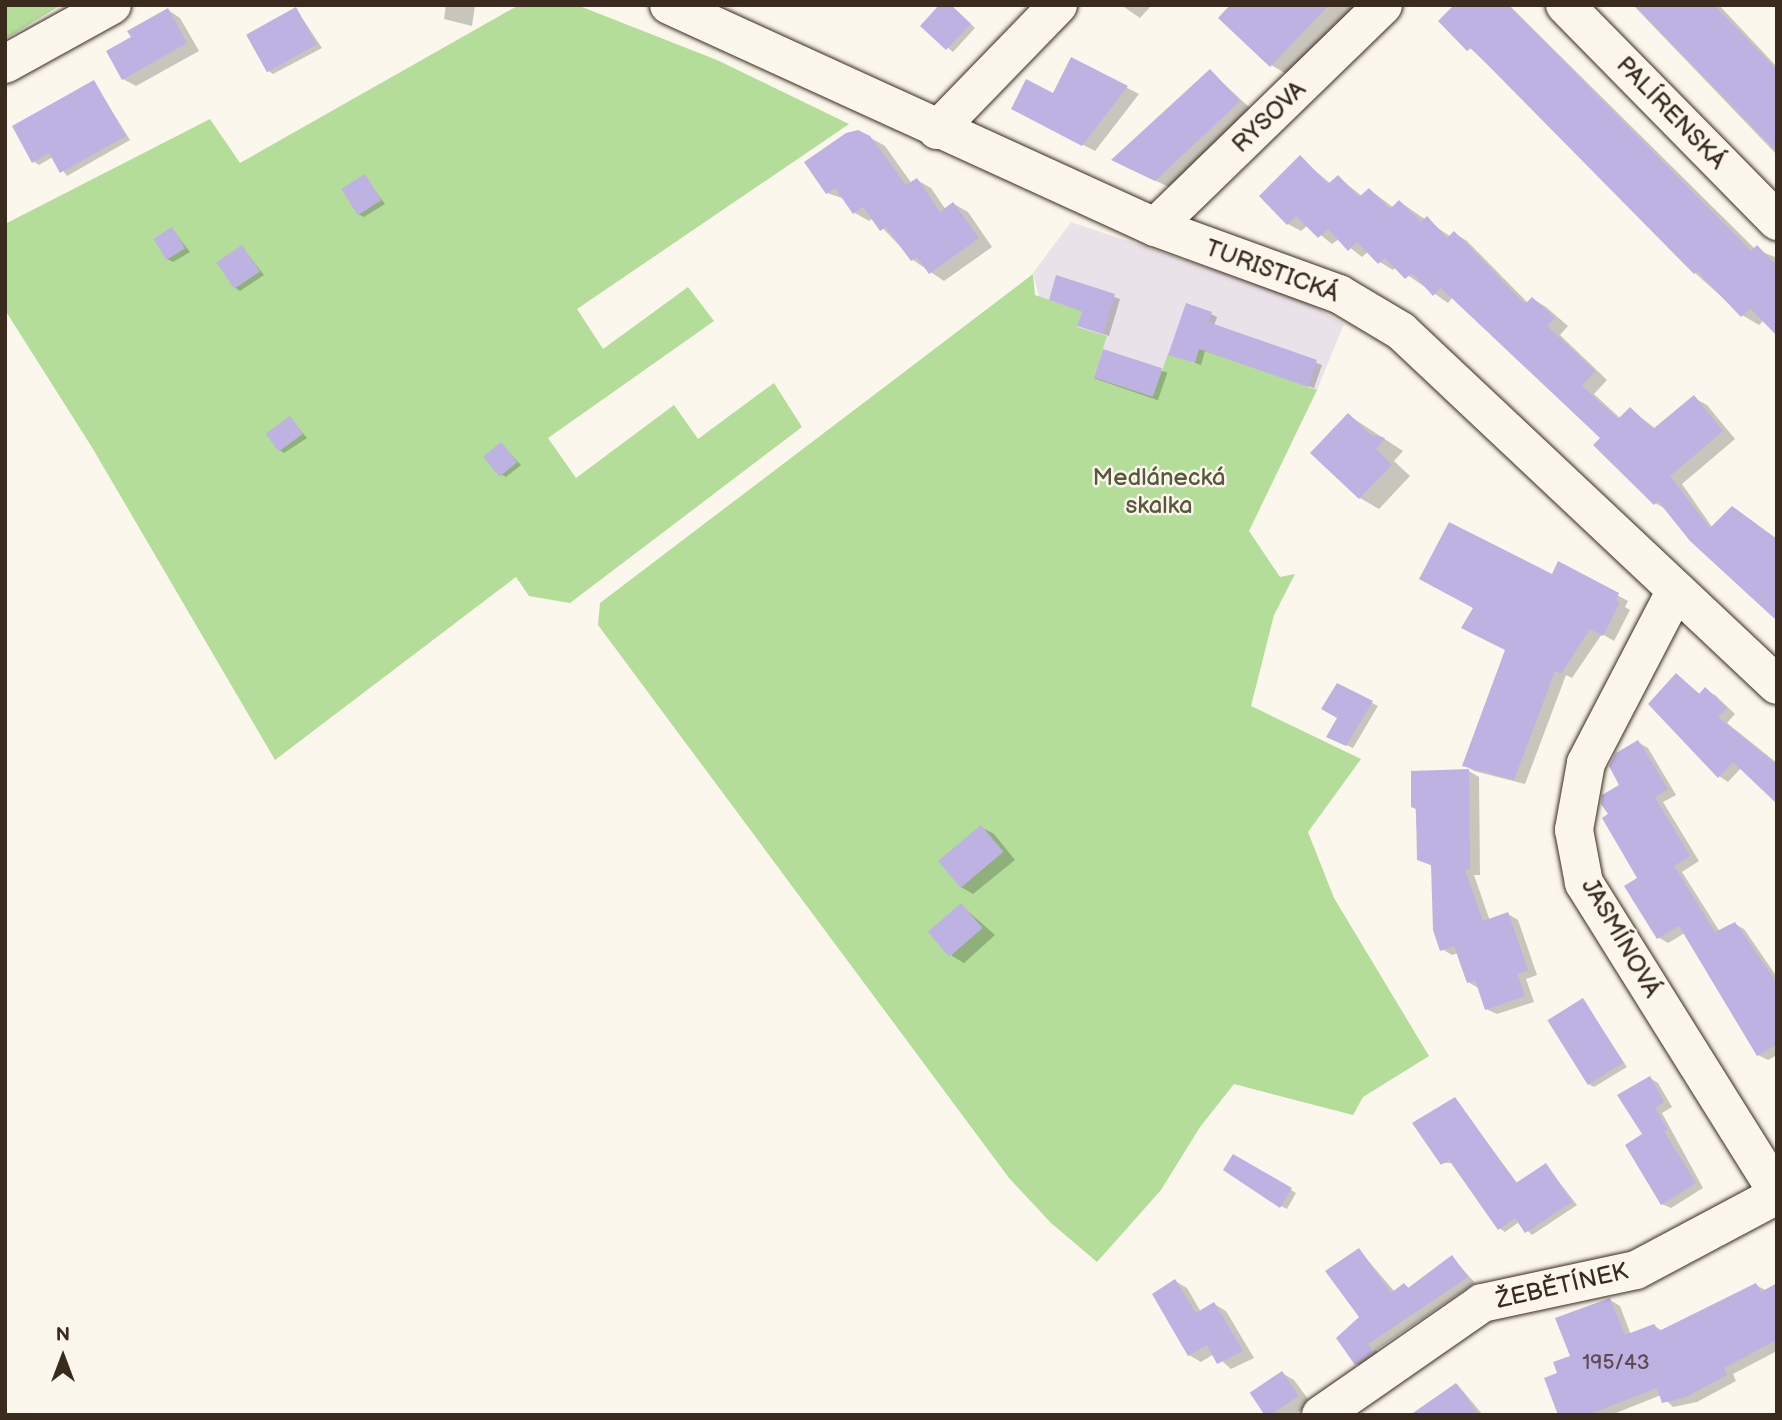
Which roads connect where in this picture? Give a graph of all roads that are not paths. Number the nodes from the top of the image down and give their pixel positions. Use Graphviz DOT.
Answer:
graph roads {
  1 [pos="112,5"];
  2 [pos="669,5"];
  3 [pos="1058,5"];
  4 [pos="1383,5"];
  5 [pos="1565,5"];
  6 [pos="5,64"];
  7 [pos="937,130"];
  8 [pos="1777,221"];
  9 [pos="1155,227"];
  10 [pos="1676,590"];
  11 [pos="1777,685"];
  12 [pos="1777,1194"];
  13 [pos="1321,1415"];
  1 -- 6 [label="street"];
  2 -- 7 [label="street, TURISTICKÁ"];
  3 -- 7 [label="street"];
  4 -- 9 [label="street, RYSOVA"];
  5 -- 8 [label="street, PALÍRENSKÁ"];
  7 -- 9 [label="street, TURISTICKÁ"];
  9 -- 10 [label="street, TURISTICKÁ"];
  10 -- 11 [label="street, TURISTICKÁ"];
  10 -- 12 [label="street, JASMÍNOVÁ"];
  12 -- 13 [label="street, ŽEBĚTÍNEK"];
}
